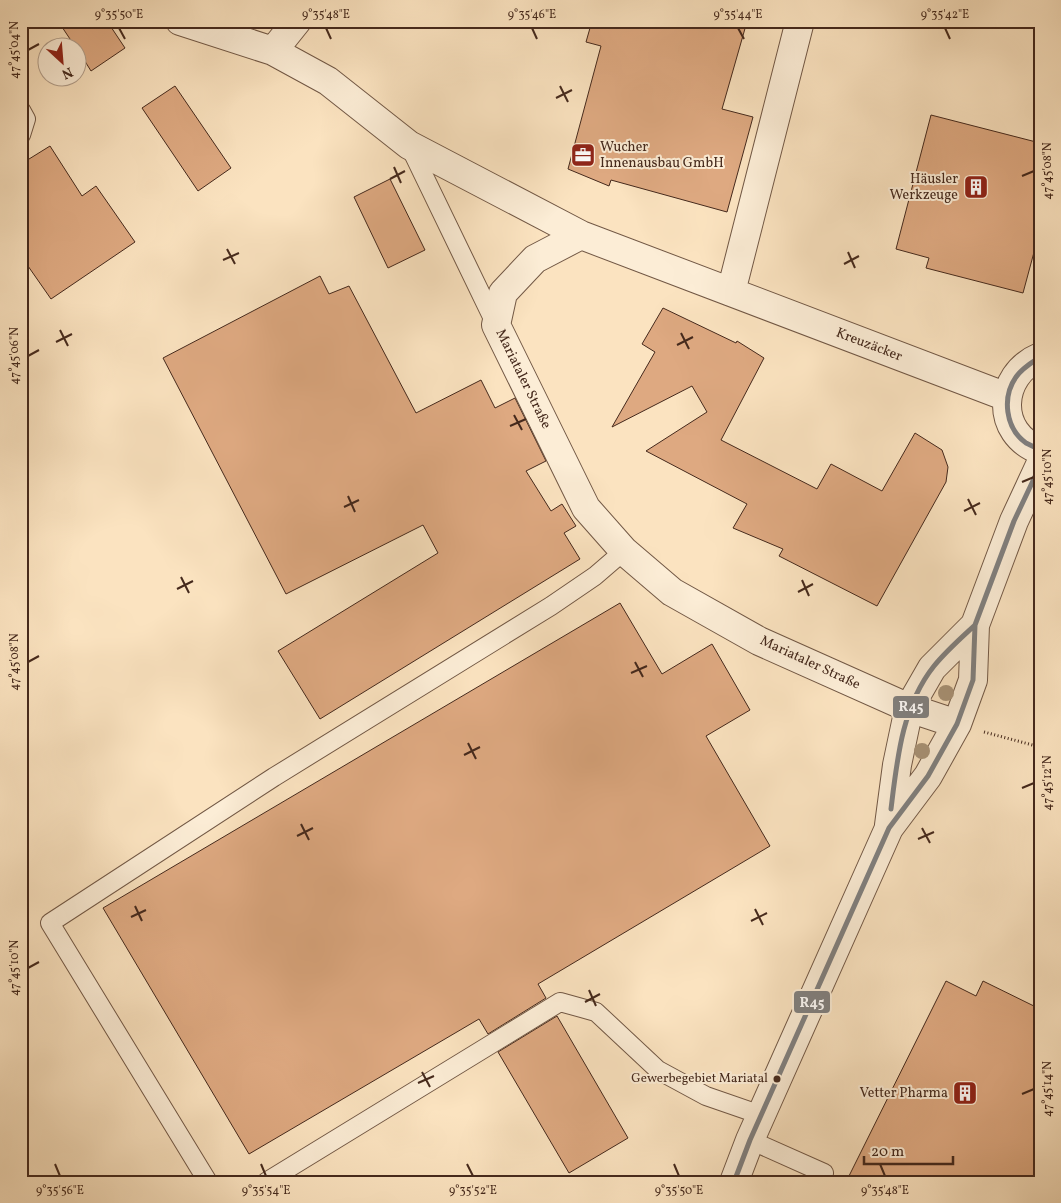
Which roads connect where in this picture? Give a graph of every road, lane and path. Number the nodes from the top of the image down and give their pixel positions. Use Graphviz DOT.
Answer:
graph roads {
  1 [pos="180,21"];
  2 [pos="297,21"];
  3 [pos="800,21"];
  4 [pos="273,51"];
  5 [pos="21,110"];
  6 [pos="21,135"];
  7 [pos="409,145"];
  8 [pos="581,235"];
  9 [pos="731,292"];
  10 [pos="496,325"];
  11 [pos="1040,357"];
  12 [pos="1007,397"];
  13 [pos="1040,450"];
  14 [pos="1040,465"];
  15 [pos="624,551"];
  16 [pos="975,625"];
  17 [pos="909,708"];
  18 [pos="957,724"];
  19 [pos="1040,747"];
  20 [pos="889,828"];
  21 [pos="761,1115"];
  22 [pos="750,1140"];
  23 [pos="208,1182"];
  24 [pos="266,1182"];
  25 [pos="734,1182"];
  26 [pos="821,1182"];
  1 -- 4 [label="street"];
  2 -- 4 [label="street"];
  3 -- 9 [label="street"];
  4 -- 7 [label="street"];
  5 -- 6 [label="lane"];
  7 -- 8 [label="street"];
  7 -- 10 [label="lane"];
  8 -- 9 [label="street, Kreuzäcker"];
  8 -- 10 [label="street, Mariataler Straße"];
  9 -- 12 [label="street, Kreuzäcker"];
  10 -- 15 [label="street, Mariataler Straße"];
  11 -- 12 [label="street"];
  12 -- 13 [label="street"];
  14 -- 16 [label="street"];
  15 -- 17 [label="street, Mariataler Straße"];
  15 -- 23 [label="lane"];
  16 -- 17 [label="street"];
  16 -- 18 [label="street"];
  17 -- 18 [label="street, Mariataler Straße"];
  17 -- 20 [label="street"];
  18 -- 19 [label="path"];
  18 -- 20 [label="street"];
  20 -- 21 [label="street"];
  21 -- 22 [label="street"];
  21 -- 24 [label="lane"];
  22 -- 25 [label="street"];
  22 -- 26 [label="lane"];
}
